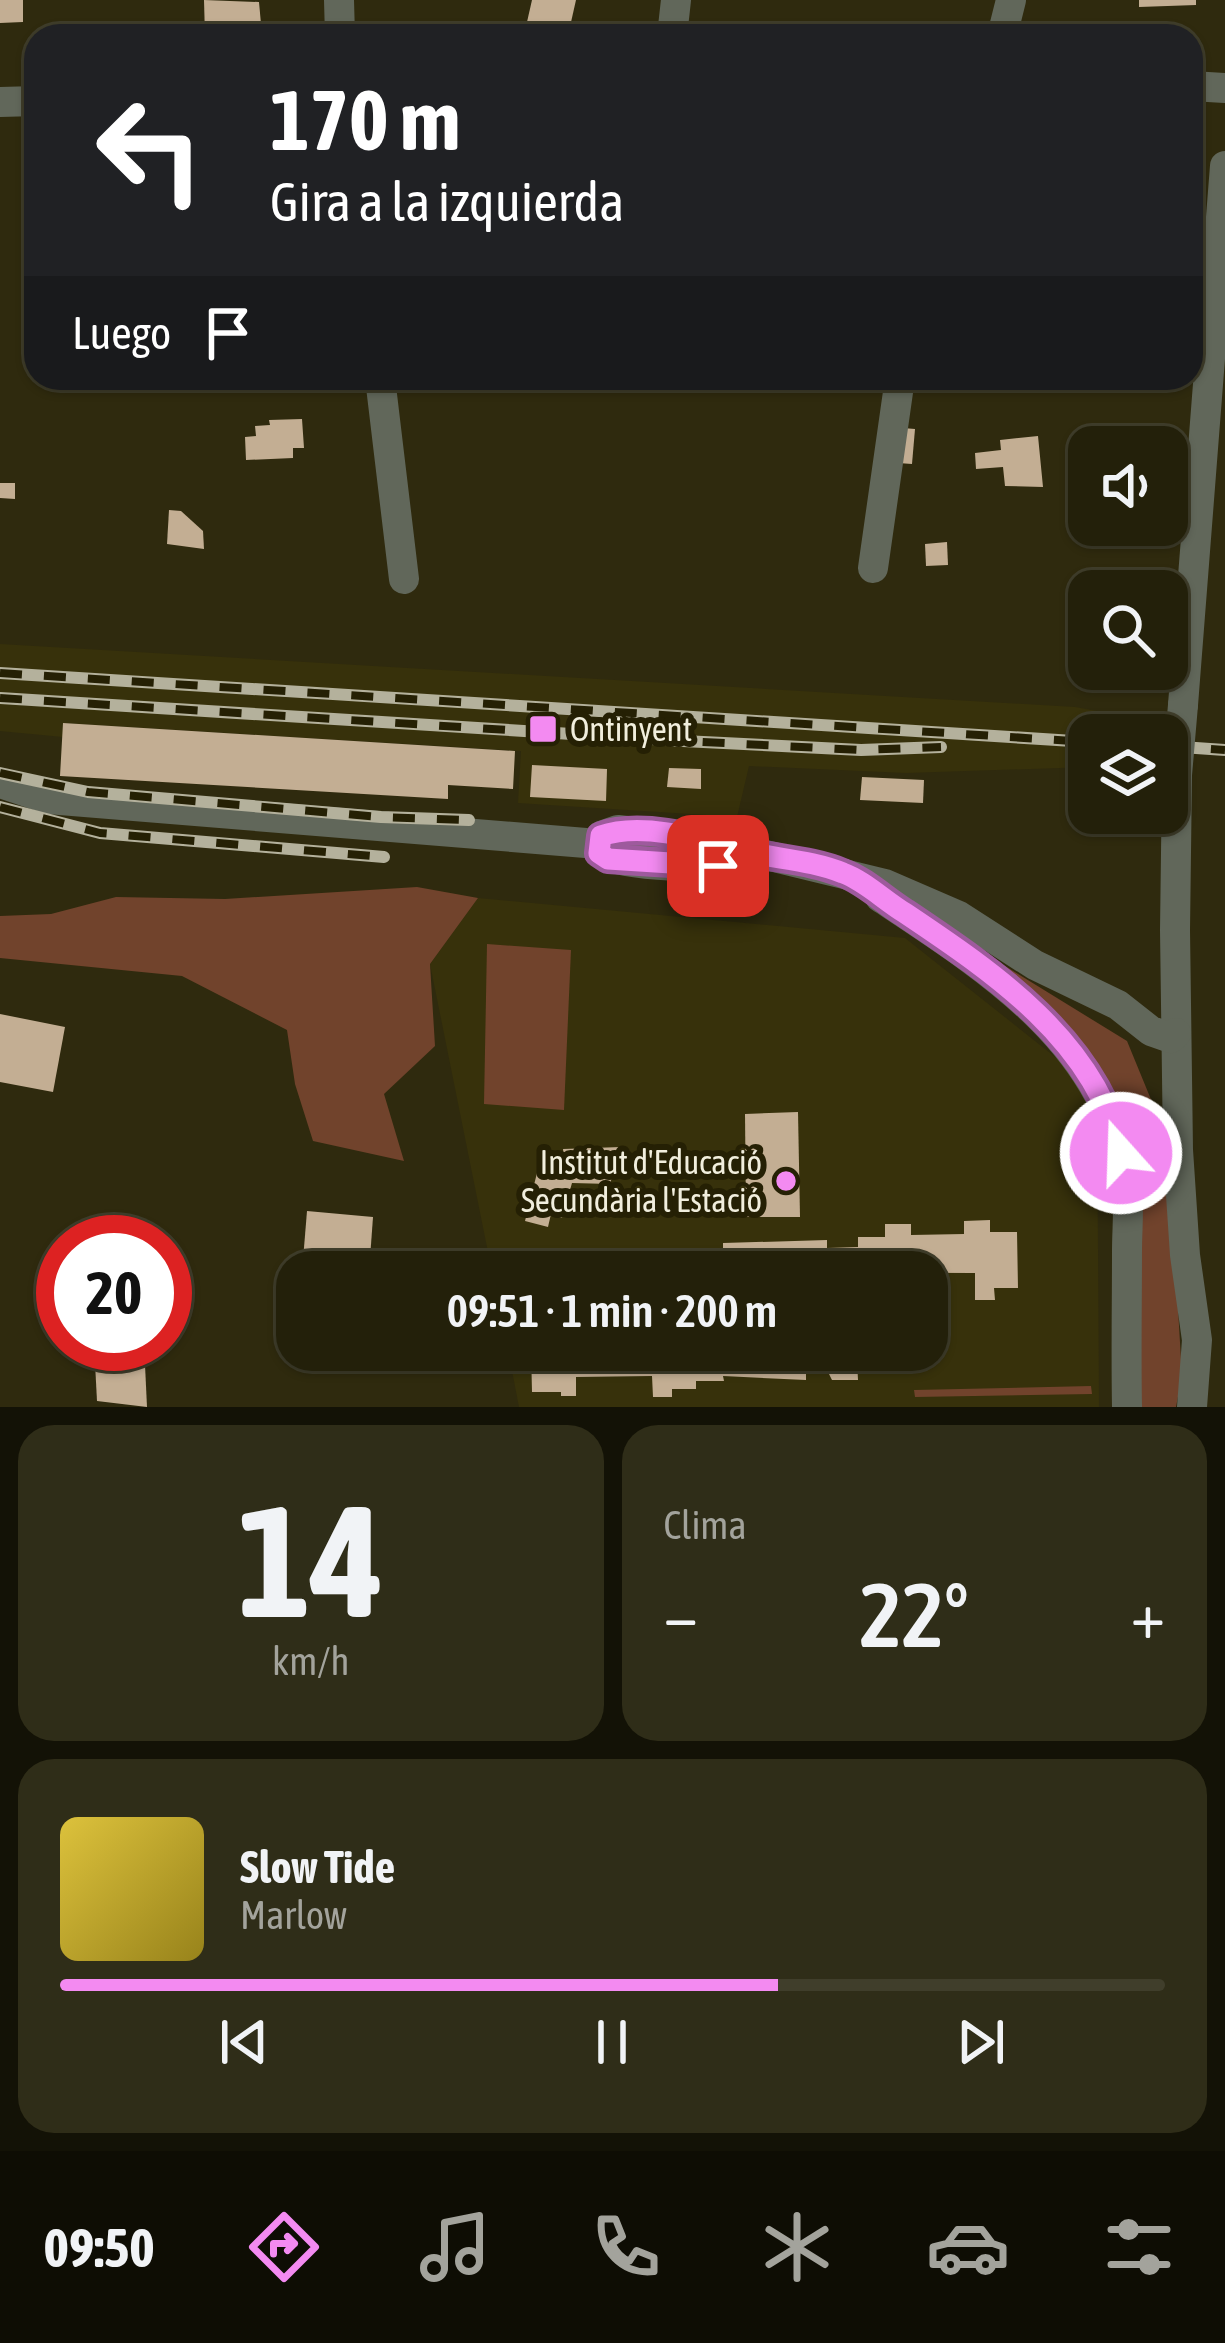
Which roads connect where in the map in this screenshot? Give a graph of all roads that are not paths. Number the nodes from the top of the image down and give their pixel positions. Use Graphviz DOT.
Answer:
graph roads {
  1 [pos="1225,166"];
  2 [pos="381,390"];
  3 [pos="898,390"];
  4 [pos="873,568"];
  5 [pos="404,579"];
  6 [pos="0,783"];
  7 [pos="845,873"];
  8 [pos="1175,1000"];
  9 [pos="1118,1005"];
  10 [pos="1176,1033"];
  11 [pos="1178,1112"];
  12 [pos="1127,1407"];
  13 [pos="1192,1407"];
  1 -- 8 [label="street, bridge"];
  2 -- 5 [label="street"];
  3 -- 4 [label="street"];
  6 -- 7 [label="street"];
  7 -- 9 [label="street"];
  7 -- 12 [label="street"];
  8 -- 9 [label="street"];
  8 -- 10 [label="street"];
  9 -- 10 [label="street"];
  9 -- 11 [label="street"];
  10 -- 11 [label="street"];
  11 -- 13 [label="street"];
}
